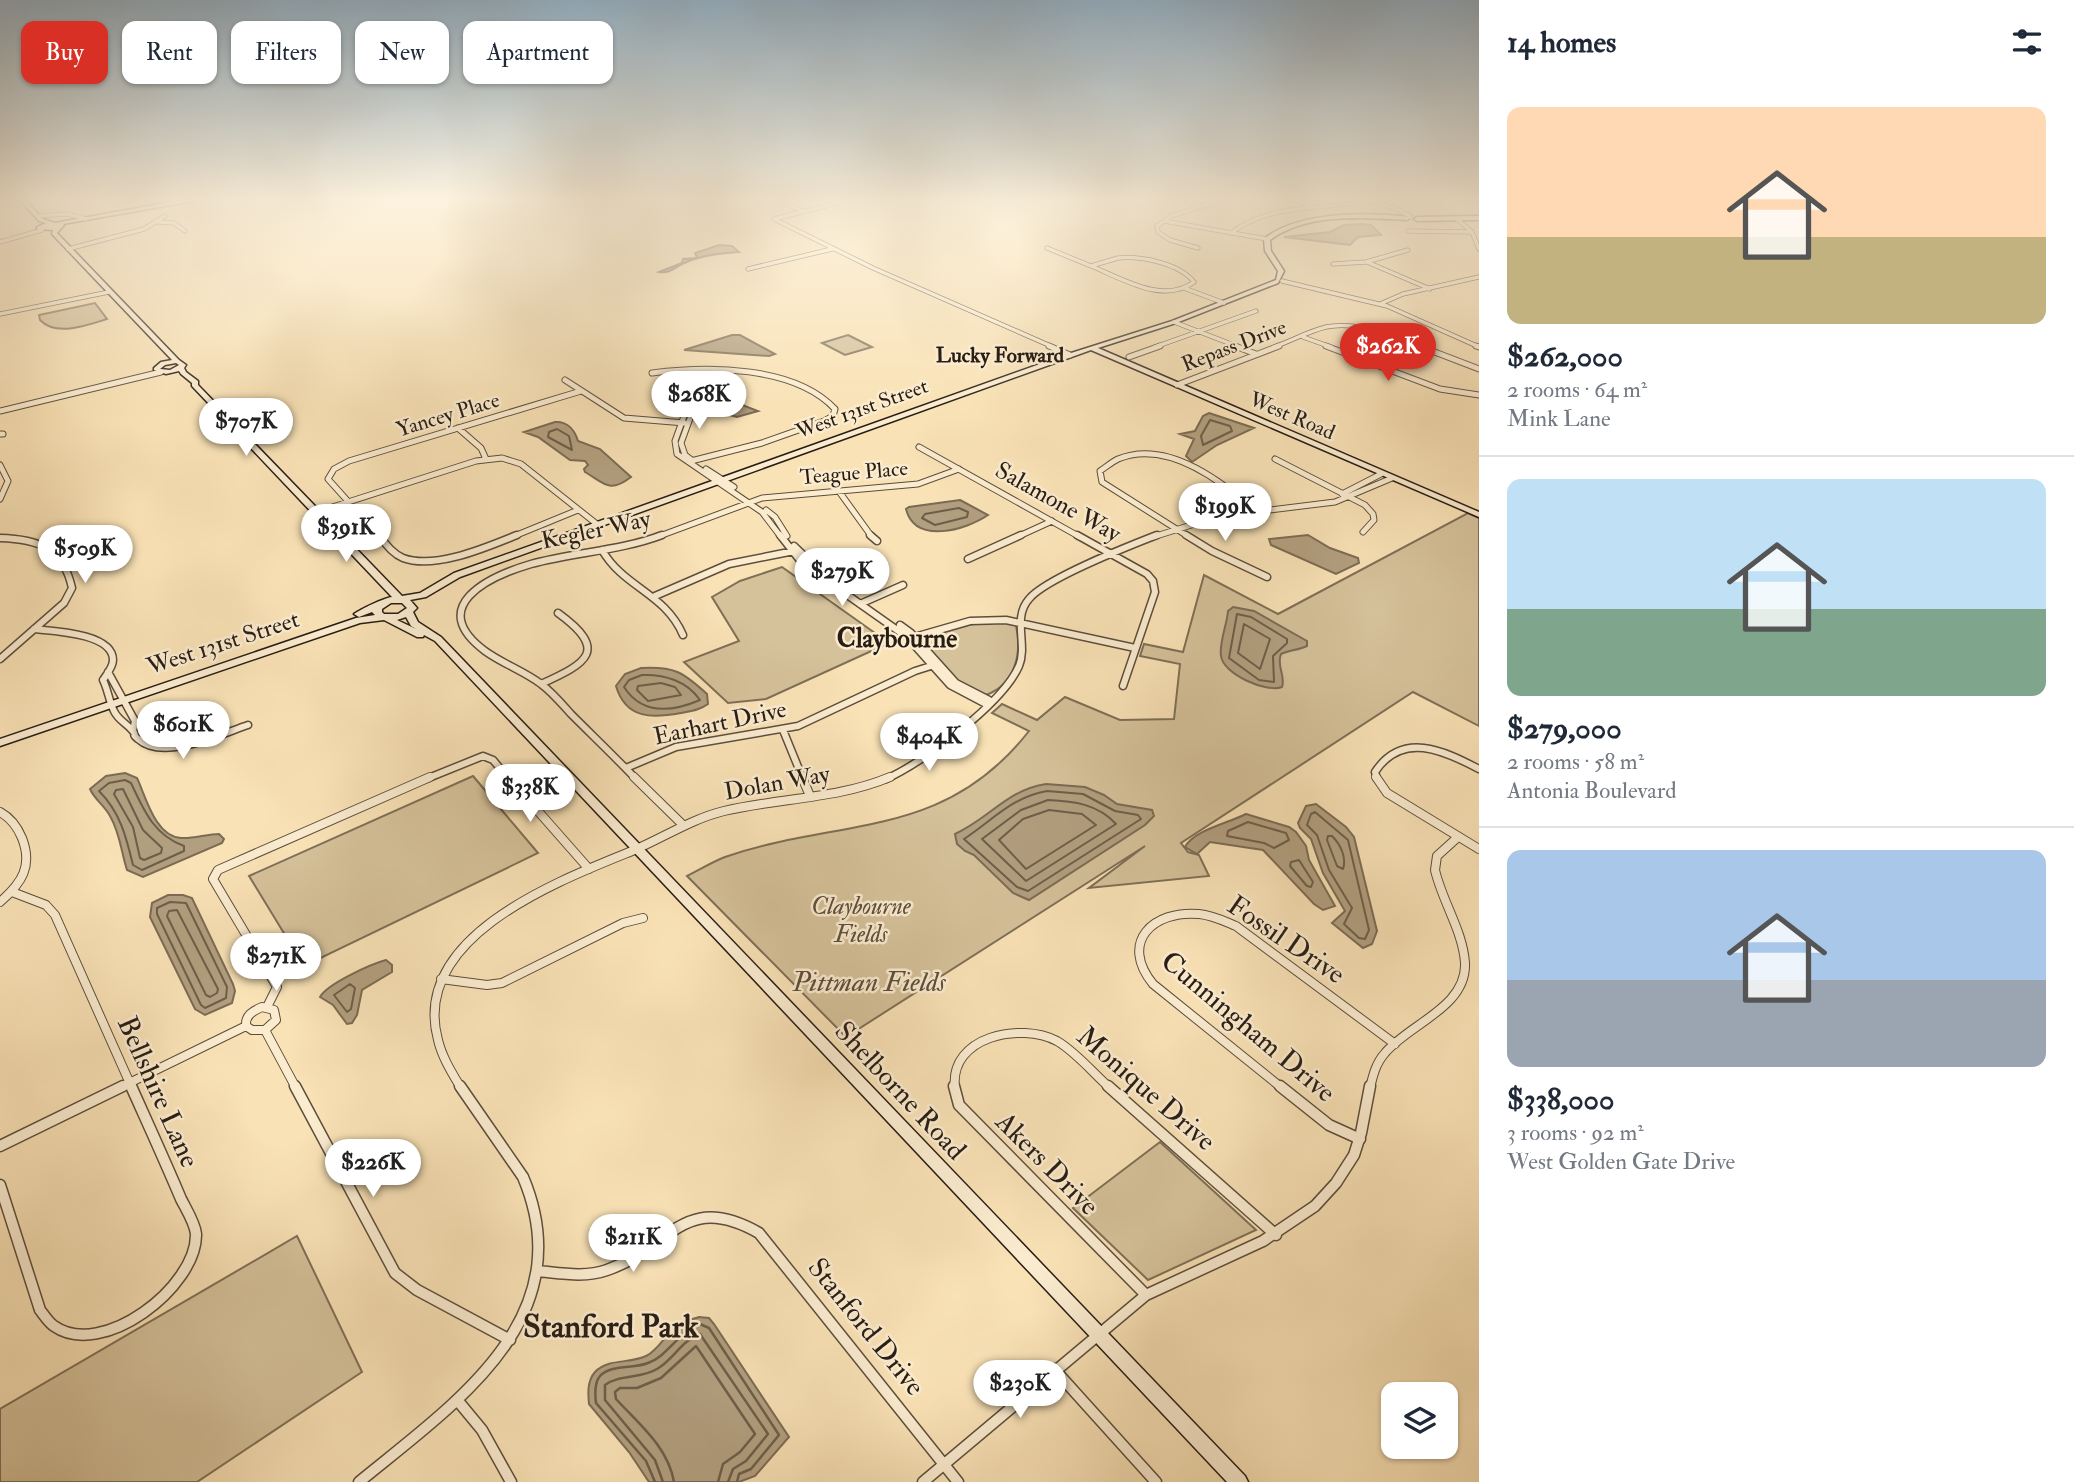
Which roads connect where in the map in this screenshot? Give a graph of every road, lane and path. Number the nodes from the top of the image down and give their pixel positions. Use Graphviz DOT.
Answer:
graph roads {
  1 [pos="81,268"];
  2 [pos="85,268"];
  3 [pos="752,268"];
  4 [pos="876,268"];
  5 [pos="1095,268"];
  6 [pos="1169,268"];
  7 [pos="1279,268"];
  8 [pos="1381,268"];
  9 [pos="748,269"];
  10 [pos="1479,277"];
  11 [pos="1279,281"];
  12 [pos="1185,288"];
  13 [pos="1430,289"];
  14 [pos="106,292"];
  15 [pos="1225,302"];
  16 [pos="1380,304"];
  17 [pos="1256,311"];
  18 [pos="0,314"];
  19 [pos="1176,321"];
  20 [pos="1202,331"];
  21 [pos="1302,337"];
  22 [pos="1479,347"];
  23 [pos="1091,348"];
  24 [pos="1258,354"];
  25 [pos="1070,355"];
  26 [pos="1129,357"];
  27 [pos="179,364"];
  28 [pos="161,369"];
  29 [pos="1479,369"];
  30 [pos="703,372"];
  31 [pos="652,373"];
  32 [pos="565,380"];
  33 [pos="194,384"];
  34 [pos="1177,385"];
  35 [pos="582,391"];
  36 [pos="1479,395"];
  37 [pos="0,410"];
  38 [pos="685,423"];
  39 [pos="458,428"];
  40 [pos="919,447"];
  41 [pos="485,459"];
  42 [pos="1275,459"];
  43 [pos="690,461"];
  44 [pos="0,466"];
  45 [pos="959,469"];
  46 [pos="1381,474"];
  47 [pos="1392,478"];
  48 [pos="720,481"];
  49 [pos="838,490"];
  50 [pos="1346,495"];
  51 [pos="0,499"];
  52 [pos="350,501"];
  53 [pos="751,502"];
  54 [pos="578,510"];
  55 [pos="1253,510"];
  56 [pos="317,512"];
  57 [pos="1479,515"];
  58 [pos="1052,521"];
  59 [pos="598,525"];
  60 [pos="1172,527"];
  61 [pos="1363,532"];
  62 [pos="0,538"];
  63 [pos="877,541"];
  64 [pos="602,550"];
  65 [pos="795,551"];
  66 [pos="1113,554"];
  67 [pos="968,559"];
  68 [pos="461,575"];
  69 [pos="1266,577"];
  70 [pos="382,583"];
  71 [pos="903,585"];
  72 [pos="655,596"];
  73 [pos="401,599"];
  74 [pos="863,602"];
  75 [pos="383,611"];
  76 [pos="410,611"];
  77 [pos="558,613"];
  78 [pos="1021,622"];
  79 [pos="34,629"];
  80 [pos="683,635"];
  81 [pos="912,637"];
  82 [pos="439,642"];
  83 [pos="1135,648"];
  84 [pos="0,659"];
  85 [pos="934,665"];
  86 [pos="541,684"];
  87 [pos="1123,686"];
  88 [pos="116,699"];
  89 [pos="987,702"];
  90 [pos="248,725"];
  91 [pos="783,730"];
  92 [pos="133,731"];
  93 [pos="0,737"];
  94 [pos="0,743"];
  95 [pos="626,768"];
  96 [pos="1479,769"];
  97 [pos="810,796"];
  98 [pos="0,812"];
  99 [pos="683,825"];
  100 [pos="1458,837"];
  101 [pos="637,848"];
  102 [pos="1479,849"];
  103 [pos="589,869"];
  104 [pos="12,892"];
  105 [pos="0,902"];
  106 [pos="643,918"];
  107 [pos="1145,932"];
  108 [pos="442,979"];
  109 [pos="267,1007"];
  110 [pos="246,1026"];
  111 [pos="265,1030"];
  112 [pos="1395,1044"];
  113 [pos="969,1051"];
  114 [pos="130,1083"];
  115 [pos="1360,1139"];
  116 [pos="0,1146"];
  117 [pos="0,1185"];
  118 [pos="1276,1236"];
  119 [pos="537,1272"];
  120 [pos="1146,1294"];
  121 [pos="1099,1336"];
  122 [pos="510,1340"];
  123 [pos="1054,1369"];
  124 [pos="458,1401"];
  125 [pos="944,1464"];
  126 [pos="359,1482"];
  127 [pos="511,1482"];
  128 [pos="923,1482"];
  129 [pos="958,1482"];
  130 [pos="1156,1482"];
  131 [pos="1239,1482"];
  1 -- 14 [label="street"];
  2 -- 14 [label="street"];
  3 -- 9 [label="street"];
  4 -- 25 [label="street"];
  5 -- 12 [label="street"];
  6 -- 12 [label="street"];
  7 -- 11 [label="street"];
  8 -- 13 [label="street"];
  10 -- 13 [label="street"];
  11 -- 15 [label="street, West 131st Street"];
  11 -- 16 [label="street"];
  12 -- 15 [label="street"];
  13 -- 16 [label="street"];
  14 -- 18 [label="street"];
  14 -- 27 [label="street"];
  14 -- 28 [label="street"];
  15 -- 19 [label="street, West 131st Street"];
  16 -- 22 [label="street"];
  17 -- 20 [label="street"];
  19 -- 20 [label="street"];
  19 -- 23 [label="street, West 131st Street"];
  20 -- 24 [label="street"];
  20 -- 26 [label="street"];
  21 -- 24 [label="street, Repass Drive"];
  21 -- 29 [label="street, Repass Drive"];
  21 -- 36 [label="street"];
  23 -- 25 [label="street, West 131st Street"];
  23 -- 34 [label="street, West Road"];
  24 -- 34 [label="street, Repass Drive"];
  25 -- 48 [label="street, West 131st Street"];
  27 -- 28 [label="street"];
  27 -- 33 [label="street"];
  28 -- 33 [label="street"];
  28 -- 37 [label="street"];
  30 -- 31 [label="street"];
  30 -- 38 [label="street"];
  30 -- 43 [label="street"];
  32 -- 35 [label="street"];
  33 -- 56 [label="street"];
  34 -- 46 [label="street, West Road"];
  35 -- 38 [label="street"];
  35 -- 39 [label="street, Yancey Place"];
  38 -- 43 [label="street"];
  39 -- 41 [label="street"];
  39 -- 52 [label="street, Yancey Place"];
  40 -- 45 [label="street, Salamone Way"];
  41 -- 52 [label="street"];
  41 -- 54 [label="street"];
  42 -- 50 [label="street"];
  43 -- 48 [label="street"];
  44 -- 51 [label="street"];
  45 -- 49 [label="street, Teague Place"];
  45 -- 58 [label="street, Salamone Way"];
  46 -- 47 [label="street, West Road"];
  46 -- 50 [label="street, Dolan Way"];
  47 -- 50 [label="street, Dolan Way"];
  47 -- 57 [label="street, West Road"];
  48 -- 53 [label="street"];
  48 -- 59 [label="street, West 131st Street"];
  49 -- 53 [label="street, Teague Place"];
  49 -- 63 [label="street"];
  50 -- 55 [label="street, Dolan Way"];
  50 -- 61 [label="street"];
  52 -- 54 [label="street"];
  52 -- 56 [label="street"];
  53 -- 64 [label="street, Kegler Way"];
  53 -- 65 [label="street"];
  54 -- 59 [label="street"];
  55 -- 60 [label="street, Dolan Way"];
  55 -- 60 [label="street"];
  56 -- 70 [label="street"];
  58 -- 66 [label="street, Salamone Way"];
  58 -- 67 [label="street"];
  59 -- 68 [label="street, West 131st Street"];
  60 -- 66 [label="street, Dolan Way"];
  60 -- 69 [label="street"];
  62 -- 79 [label="street"];
  64 -- 72 [label="street"];
  64 -- 86 [label="street, Kegler Way"];
  65 -- 72 [label="street"];
  65 -- 74 [label="street"];
  66 -- 78 [label="street, Dolan Way"];
  66 -- 83 [label="street, Salamone Way"];
  68 -- 73 [label="street, West 131st Street"];
  68 -- 76 [label="street, West 131st Street"];
  70 -- 73 [label="street"];
  70 -- 75 [label="street"];
  71 -- 74 [label="street"];
  72 -- 80 [label="street"];
  73 -- 75 [label="street, West 131st Street"];
  73 -- 76 [label="street, Shelborne Road"];
  74 -- 81 [label="street"];
  75 -- 76 [label="street"];
  75 -- 82 [label="street, Shelborne Road"];
  75 -- 88 [label="street, West 131st Street"];
  76 -- 82 [label="street, Shelborne Road"];
  77 -- 86 [label="street"];
  78 -- 81 [label="street"];
  78 -- 83 [label="street"];
  78 -- 89 [label="street, Dolan Way"];
  79 -- 84 [label="street"];
  79 -- 88 [label="street"];
  81 -- 85 [label="street"];
  82 -- 101 [label="street, Shelborne Road"];
  83 -- 87 [label="street, Salamone Way"];
  85 -- 89 [label="street"];
  85 -- 91 [label="street, Earhart Drive"];
  86 -- 95 [label="street"];
  88 -- 92 [label="street"];
  88 -- 92 [label="street"];
  88 -- 93 [label="street, West 131st Street"];
  88 -- 94 [label="street, West 131st Street"];
  89 -- 97 [label="street, Dolan Way"];
  90 -- 92 [label="street"];
  91 -- 95 [label="street, Earhart Drive"];
  91 -- 97 [label="street"];
  95 -- 99 [label="street"];
  96 -- 100 [label="street"];
  97 -- 99 [label="street, Dolan Way"];
  98 -- 104 [label="street"];
  99 -- 101 [label="street, Dolan Way"];
  100 -- 102 [label="street"];
  100 -- 112 [label="street"];
  101 -- 103 [label="street, Dolan Way"];
  101 -- 121 [label="street, Shelborne Road"];
  103 -- 108 [label="street, Dolan Way"];
  103 -- 109 [label="street"];
  104 -- 105 [label="street"];
  104 -- 114 [label="street, Bellshire Lane"];
  106 -- 108 [label="street"];
  107 -- 112 [label="street, Fossil Drive"];
  107 -- 115 [label="street, Cunningham Drive"];
  108 -- 119 [label="street"];
  109 -- 110 [label="street"];
  109 -- 111 [label="street"];
  110 -- 111 [label="street"];
  110 -- 114 [label="street"];
  111 -- 122 [label="street"];
  112 -- 115 [label="street"];
  113 -- 118 [label="street, Monique Drive"];
  113 -- 120 [label="street, Akers Drive"];
  114 -- 116 [label="street"];
  114 -- 117 [label="street, Bellshire Lane"];
  115 -- 118 [label="street"];
  118 -- 120 [label="street"];
  119 -- 122 [label="street"];
  119 -- 125 [label="street, Stanford Drive"];
  120 -- 121 [label="street"];
  121 -- 123 [label="street"];
  121 -- 131 [label="street, Shelborne Road"];
  122 -- 124 [label="street"];
  123 -- 125 [label="street"];
  123 -- 130 [label="street"];
  124 -- 126 [label="street"];
  124 -- 127 [label="street"];
  125 -- 128 [label="street"];
  125 -- 129 [label="street, Stanford Drive"];
}
